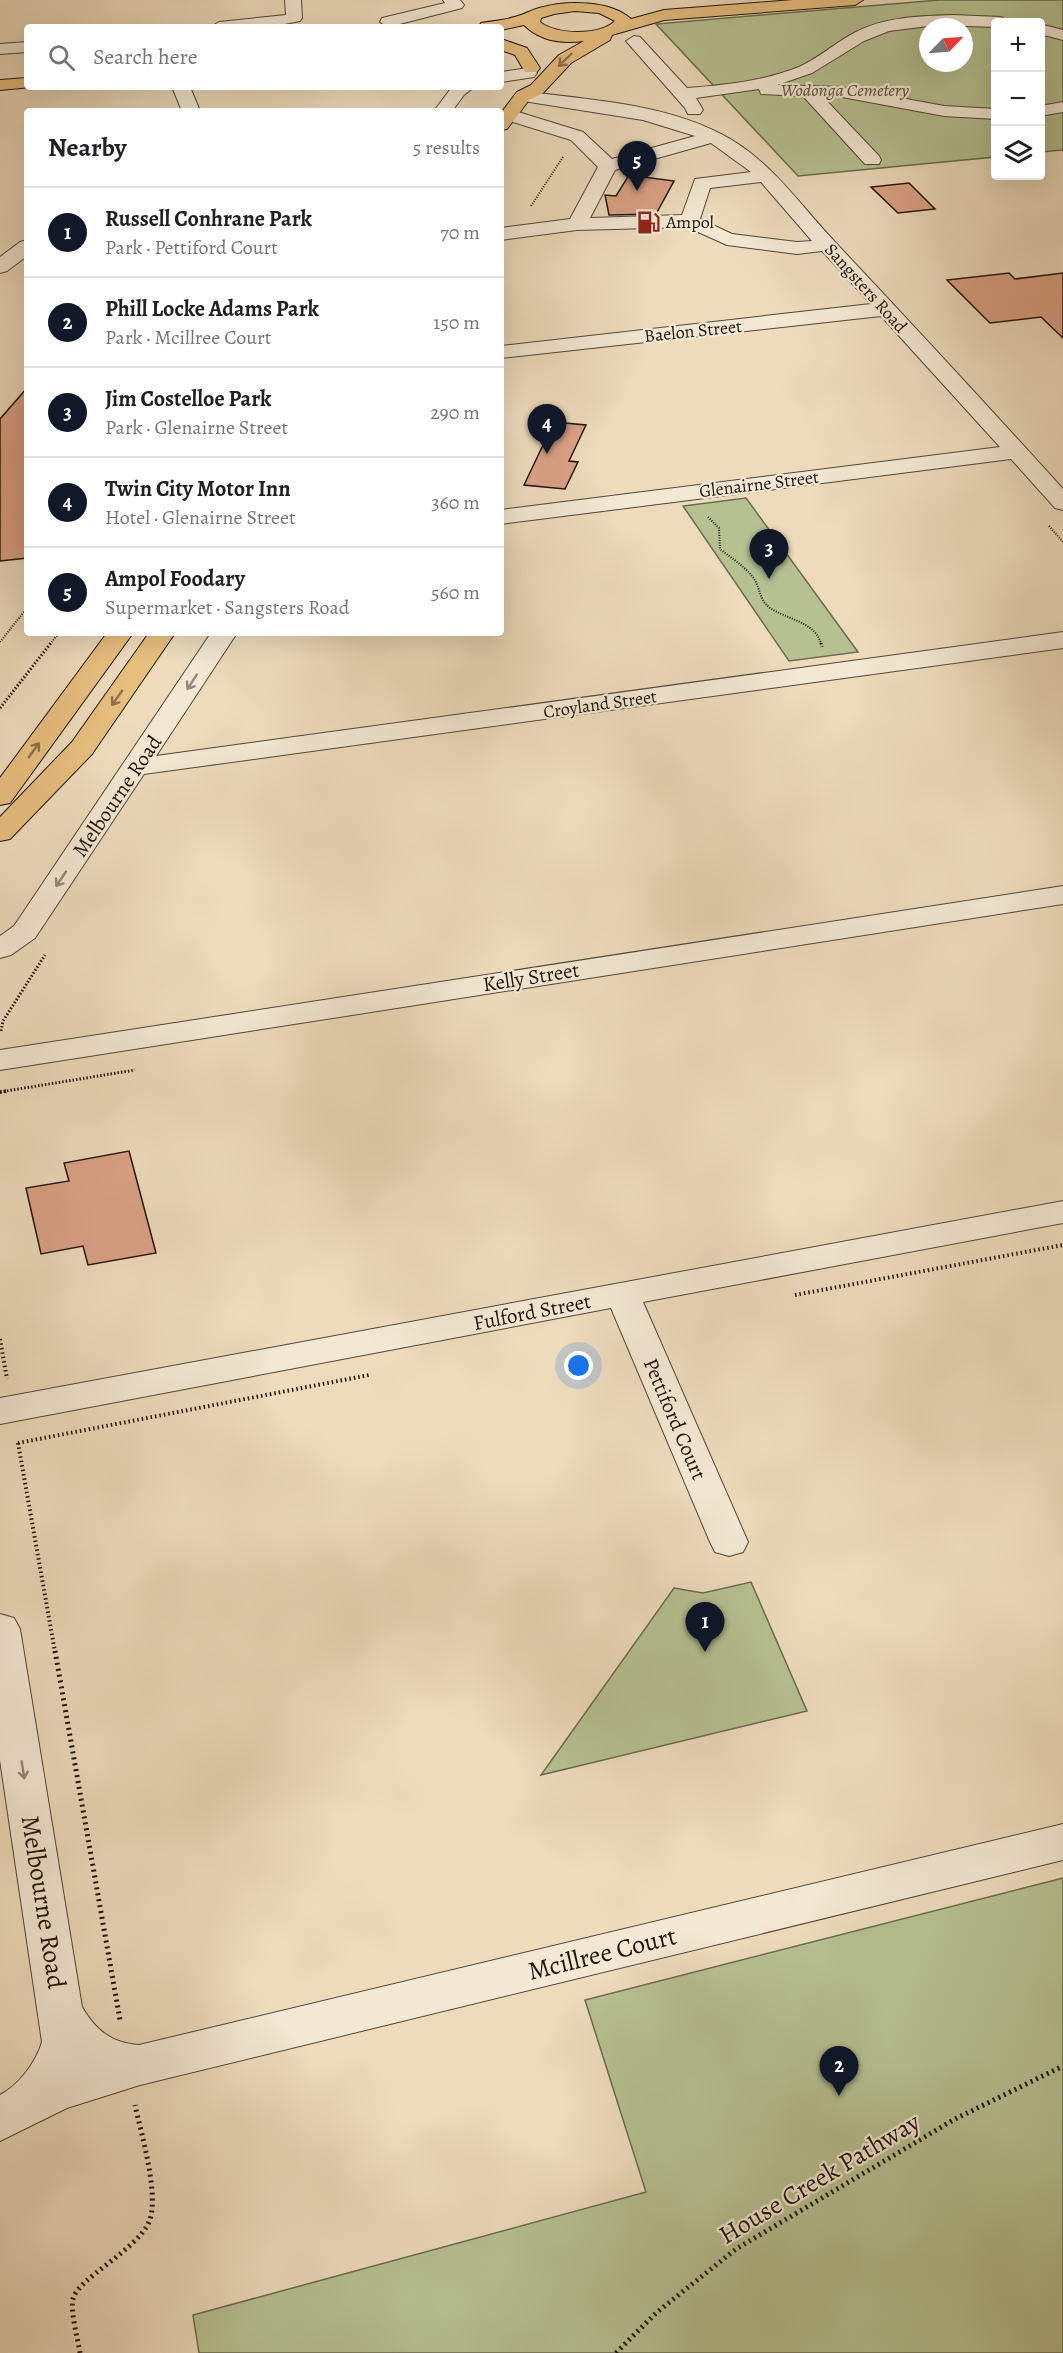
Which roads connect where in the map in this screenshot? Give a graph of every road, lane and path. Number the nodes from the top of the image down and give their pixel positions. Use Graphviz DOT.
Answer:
graph roads {
  1 [pos="293,0"];
  2 [pos="451,0"];
  3 [pos="572,0"];
  4 [pos="733,0"];
  5 [pos="855,0"];
  6 [pos="652,2"];
  7 [pos="693,4"];
  8 [pos="380,6"];
  9 [pos="608,6"];
  10 [pos="539,14"];
  11 [pos="252,20"];
  12 [pos="991,22"];
  13 [pos="233,24"];
  14 [pos="388,24"];
  15 [pos="392,24"];
  16 [pos="504,24"];
  17 [pos="617,30"];
  18 [pos="1045,30"];
  19 [pos="550,34"];
  20 [pos="1063,35"];
  21 [pos="504,37"];
  22 [pos="634,41"];
  23 [pos="504,45"];
  24 [pos="24,47"];
  25 [pos="0,49"];
  26 [pos="536,62"];
  27 [pos="24,70"];
  28 [pos="0,73"];
  29 [pos="504,76"];
  30 [pos="24,82"];
  31 [pos="0,85"];
  32 [pos="735,89"];
  33 [pos="183,90"];
  34 [pos="460,90"];
  35 [pos="808,91"];
  36 [pos="683,94"];
  37 [pos="1063,107"];
  38 [pos="191,108"];
  39 [pos="445,108"];
  40 [pos="1045,110"];
  41 [pos="512,111"];
  42 [pos="991,114"];
  43 [pos="671,122"];
  44 [pos="713,137"];
  45 [pos="872,160"];
  46 [pos="608,166"];
  47 [pos="767,176"];
  48 [pos="690,221"];
  49 [pos="577,224"];
  50 [pos="504,234"];
  51 [pos="826,245"];
  52 [pos="24,248"];
  53 [pos="0,267"];
  54 [pos="886,309"];
  55 [pos="504,352"];
  56 [pos="1017,452"];
  57 [pos="1063,503"];
  58 [pos="703,513"];
  59 [pos="504,517"];
  60 [pos="1048,525"];
  61 [pos="1063,542"];
  62 [pos="24,612"];
  63 [pos="56,636"];
  64 [pos="118,636"];
  65 [pos="160,636"];
  66 [pos="222,636"];
  67 [pos="1063,640"];
  68 [pos="0,642"];
  69 [pos="835,672"];
  70 [pos="0,708"];
  71 [pos="136,767"];
  72 [pos="2,793"];
  73 [pos="32,801"];
  74 [pos="0,833"];
  75 [pos="1063,895"];
  76 [pos="0,949"];
  77 [pos="0,1060"];
  78 [pos="1063,1212"];
  79 [pos="1063,1245"];
  80 [pos="622,1295"];
  81 [pos="785,1297"];
  82 [pos="0,1339"];
  83 [pos="379,1374"];
  84 [pos="6,1409"];
  85 [pos="18,1443"];
  86 [pos="729,1542"];
  87 [pos="0,1629"];
  88 [pos="1063,1842"];
  89 [pos="61,2009"];
  90 [pos="132,2066"];
  91 [pos="1063,2066"];
  92 [pos="3,2118"];
  93 [pos="80,2353"];
  94 [pos="616,2353"];
  1 -- 11 [label="street"];
  2 -- 15 [label="street"];
  3 -- 10 [label="main road"];
  4 -- 7 [label="main road"];
  5 -- 17 [label="main road"];
  6 -- 7 [label="main road"];
  7 -- 9 [label="main road"];
  8 -- 14 [label="street"];
  9 -- 10 [label="main road"];
  9 -- 17 [label="main road"];
  10 -- 16 [label="main road"];
  10 -- 19 [label="main road"];
  11 -- 13 [label="street"];
  12 -- 32 [label="street"];
  17 -- 19 [label="main road"];
  17 -- 41 [label="main road, one-way"];
  18 -- 20 [label="street"];
  19 -- 21 [label="main road"];
  19 -- 26 [label="main road"];
  22 -- 36 [label="street"];
  23 -- 26 [label="main road"];
  24 -- 25 [label="street"];
  26 -- 29 [label="street"];
  26 -- 41 [label="main road"];
  27 -- 28 [label="main road"];
  30 -- 31 [label="main road"];
  32 -- 35 [label="street"];
  32 -- 36 [label="street"];
  33 -- 38 [label="street"];
  34 -- 39 [label="street"];
  35 -- 42 [label="street"];
  35 -- 45 [label="street"];
  36 -- 43 [label="street"];
  37 -- 40 [label="street"];
  41 -- 43 [label="street, Sangsters Road"];
  41 -- 46 [label="street"];
  43 -- 44 [label="street, Sangsters Road"];
  44 -- 46 [label="street"];
  44 -- 47 [label="street, Sangsters Road"];
  46 -- 49 [label="street"];
  47 -- 48 [label="street"];
  47 -- 51 [label="street, Sangsters Road"];
  48 -- 49 [label="street"];
  48 -- 51 [label="street"];
  49 -- 50 [label="street"];
  51 -- 54 [label="street, Sangsters Road"];
  52 -- 53 [label="street"];
  54 -- 55 [label="street, Baelon Street"];
  54 -- 56 [label="street, Sangsters Road"];
  56 -- 57 [label="street, Sangsters Road"];
  56 -- 59 [label="street, Glenairne Street"];
  58 -- 69 [label="path"];
  60 -- 61 [label="path"];
  62 -- 68 [label="path"];
  63 -- 70 [label="path"];
  72 -- 64 [label="main road, one-way"];
  65 -- 73 [label="main road, one-way"];
  66 -- 71 [label="street, Melbourne Road, one-way"];
  67 -- 69 [label="street, Croyland Street"];
  69 -- 71 [label="street, Croyland Street"];
  71 -- 76 [label="street, Melbourne Road, one-way"];
  72 -- 73 [label="main road"];
  73 -- 74 [label="main road"];
  75 -- 77 [label="street, Kelly Street"];
  78 -- 80 [label="street, Fulford Street"];
  79 -- 81 [label="path"];
  80 -- 84 [label="street, Fulford Street"];
  80 -- 86 [label="street, Pettiford Court"];
  82 -- 84 [label="path"];
  83 -- 85 [label="path"];
  84 -- 85 [label="path"];
  85 -- 90 [label="path"];
  87 -- 89 [label="street, Melbourne Road, one-way"];
  88 -- 90 [label="street, Mcillree Court"];
  89 -- 90 [label="street"];
  89 -- 92 [label="street, Melbourne Road"];
  90 -- 92 [label="street, Mcillree Court"];
  90 -- 93 [label="path"];
  91 -- 94 [label="path, House Creek Pathway"];
}
